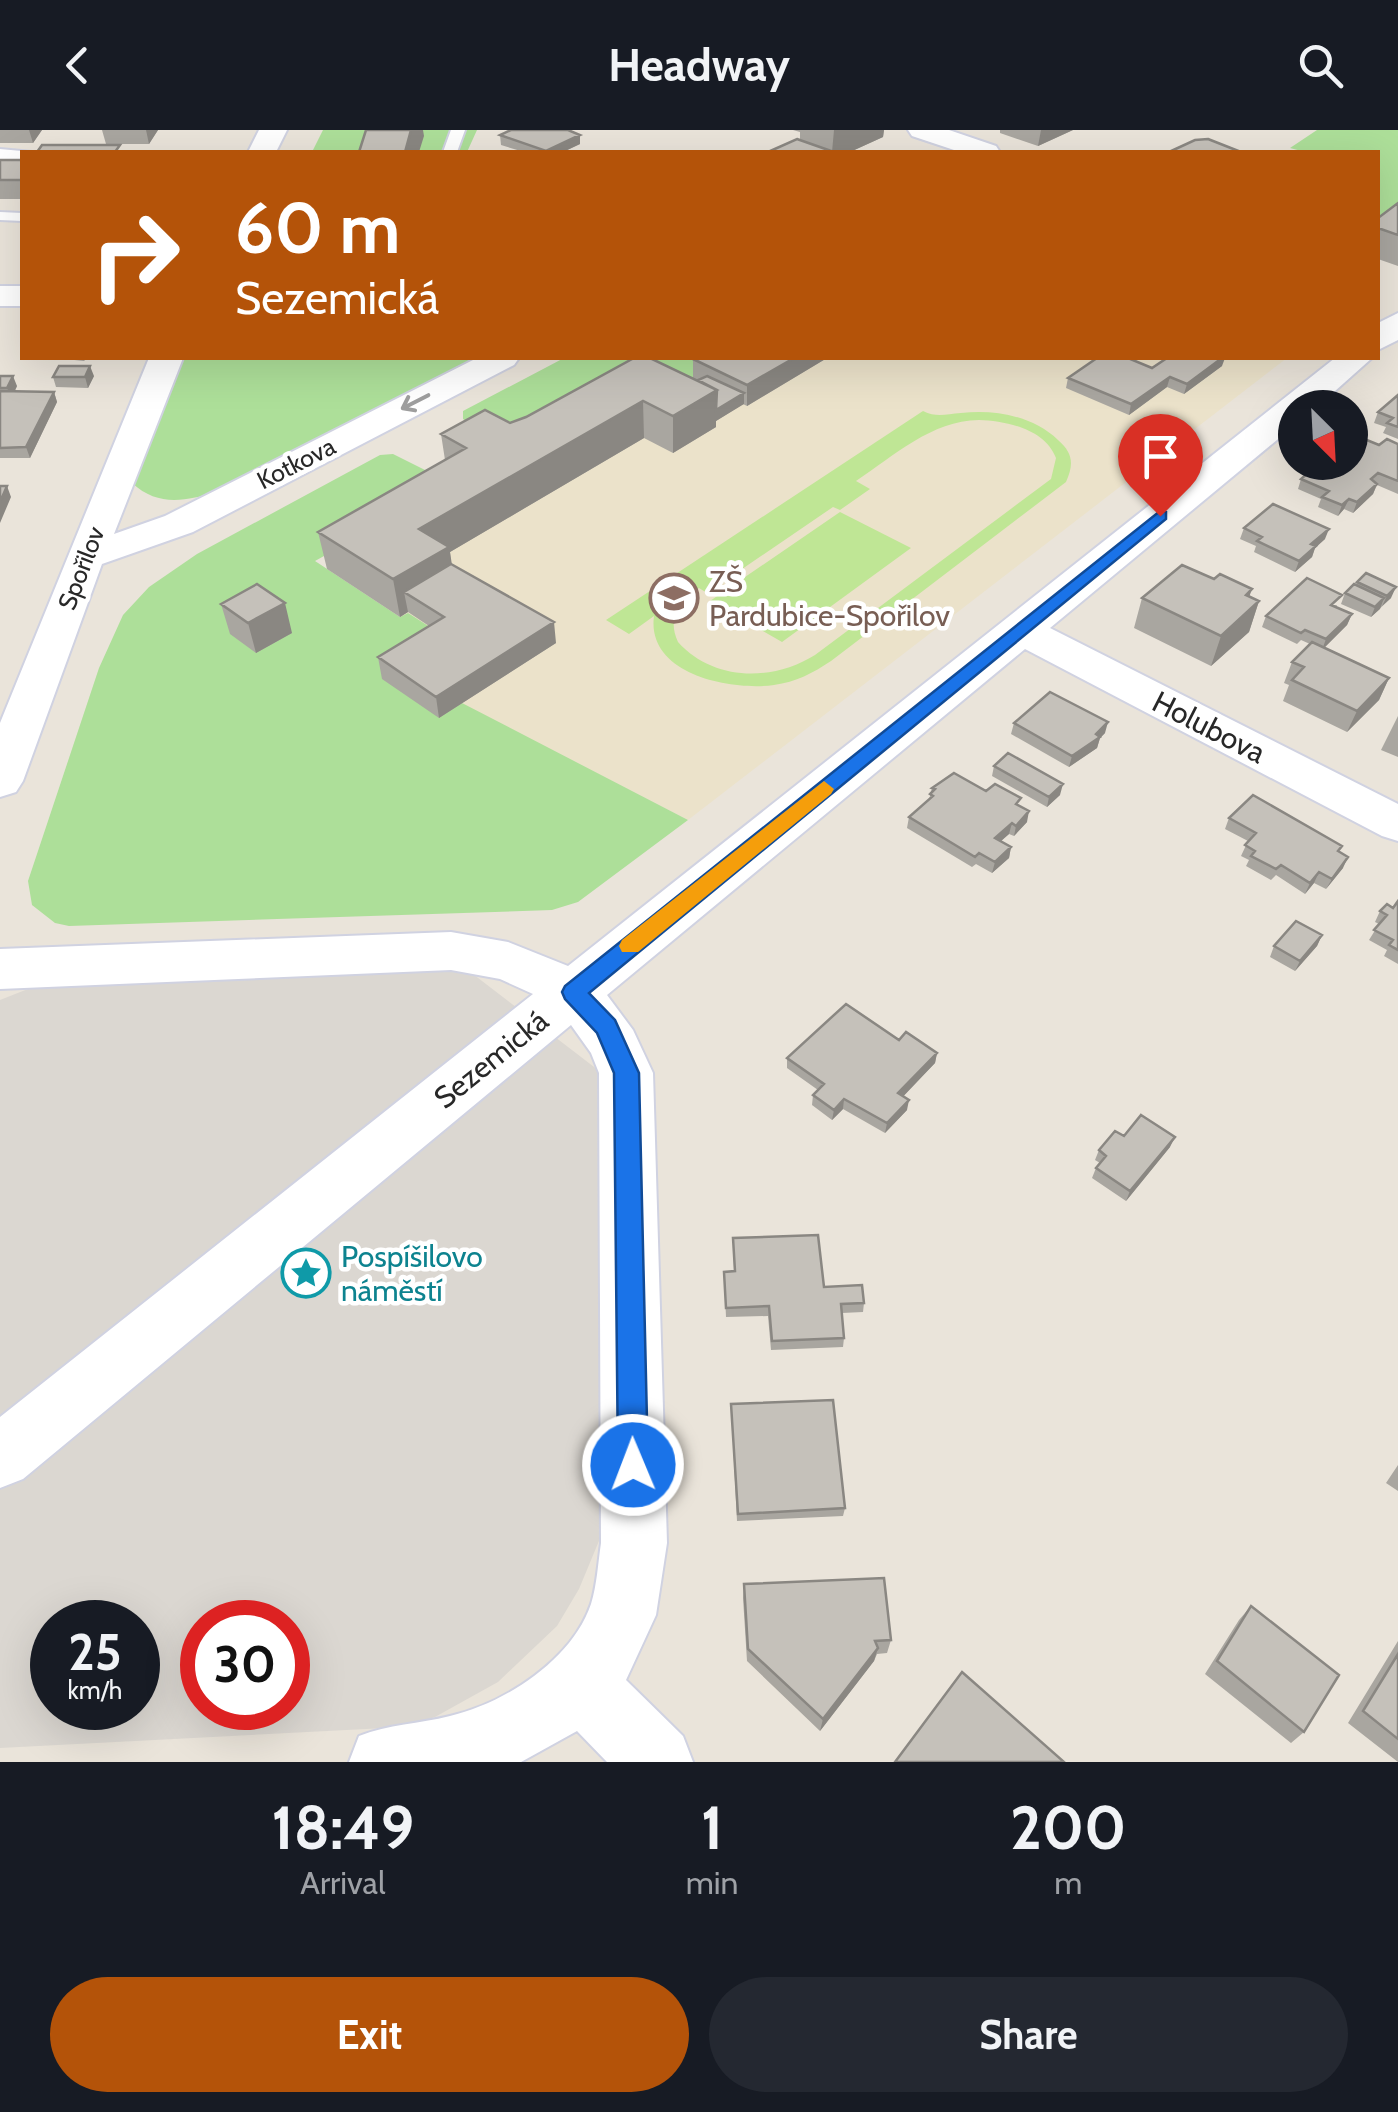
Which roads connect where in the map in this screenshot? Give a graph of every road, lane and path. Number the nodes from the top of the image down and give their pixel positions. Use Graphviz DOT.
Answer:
graph roads {
  1 [pos="935,132"];
  2 [pos="906,150"];
  3 [pos="981,150"];
  4 [pos="165,360"];
  5 [pos="498,360"];
  6 [pos="1353,360"];
  7 [pos="85,556"];
  8 [pos="1020,630"];
  9 [pos="0,781"];
  10 [pos="1398,824"];
  11 [pos="0,968"];
  12 [pos="574,992"];
  13 [pos="0,1457"];
  14 [pos="578,1682"];
  15 [pos="385,1762"];
  16 [pos="657,1762"];
  1 -- 2 [label="street"];
  1 -- 3 [label="street"];
  4 -- 7 [label="street, Spořilov"];
  5 -- 7 [label="street, Kotkova, one-way"];
  6 -- 8 [label="street, Sezemická"];
  7 -- 9 [label="street, Spořilov"];
  8 -- 10 [label="street, Holubova"];
  8 -- 12 [label="street, Sezemická"];
  11 -- 12 [label="street"];
  12 -- 13 [label="street, Sezemická"];
  12 -- 14 [label="street"];
  14 -- 15 [label="street"];
  14 -- 16 [label="street"];
}
